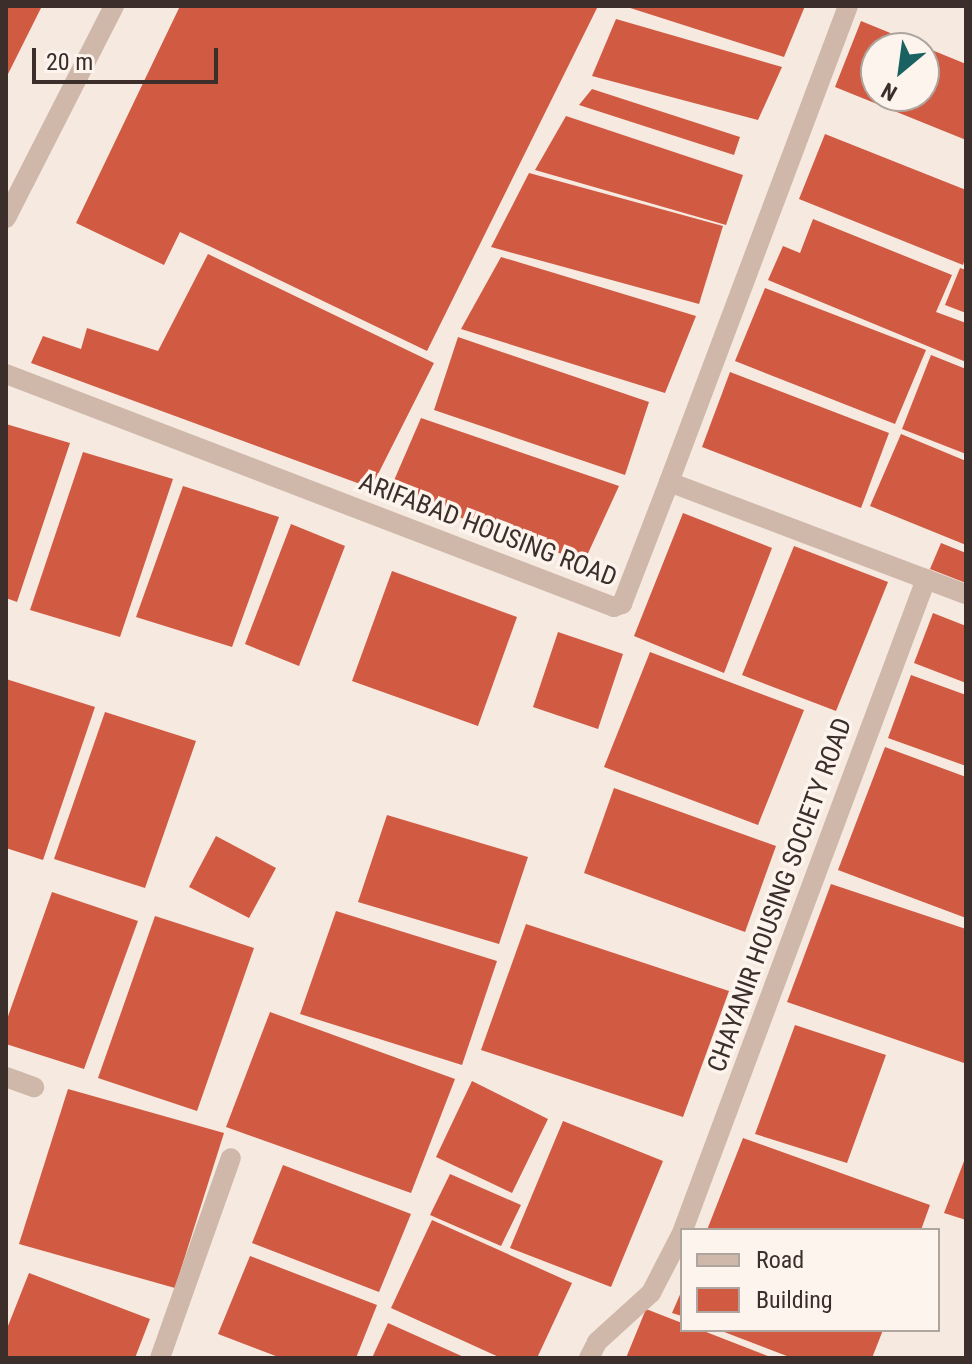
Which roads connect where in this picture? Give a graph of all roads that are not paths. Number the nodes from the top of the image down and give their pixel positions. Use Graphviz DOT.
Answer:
graph roads {
  1 [pos="114,6"];
  2 [pos="848,6"];
  3 [pos="6,218"];
  4 [pos="6,374"];
  5 [pos="669,482"];
  6 [pos="926,579"];
  7 [pos="966,594"];
  8 [pos="6,1077"];
  9 [pos="34,1087"];
  10 [pos="231,1158"];
  11 [pos="684,1228"];
  12 [pos="680,1238"];
  13 [pos="160,1358"];
  14 [pos="589,1358"];
  1 -- 3 [label="street"];
  2 -- 5 [label="street, ARIFABAD HOUSING ROAD"];
  4 -- 5 [label="street, ARIFABAD HOUSING ROAD"];
  5 -- 6 [label="street"];
  6 -- 7 [label="street"];
  6 -- 11 [label="street, CHAYANIR HOUSING SOCIETY ROAD"];
  8 -- 9 [label="street"];
  10 -- 13 [label="street"];
  12 -- 14 [label="street, CHAYANIR HOUSING SOCIETY ROAD"];
}
